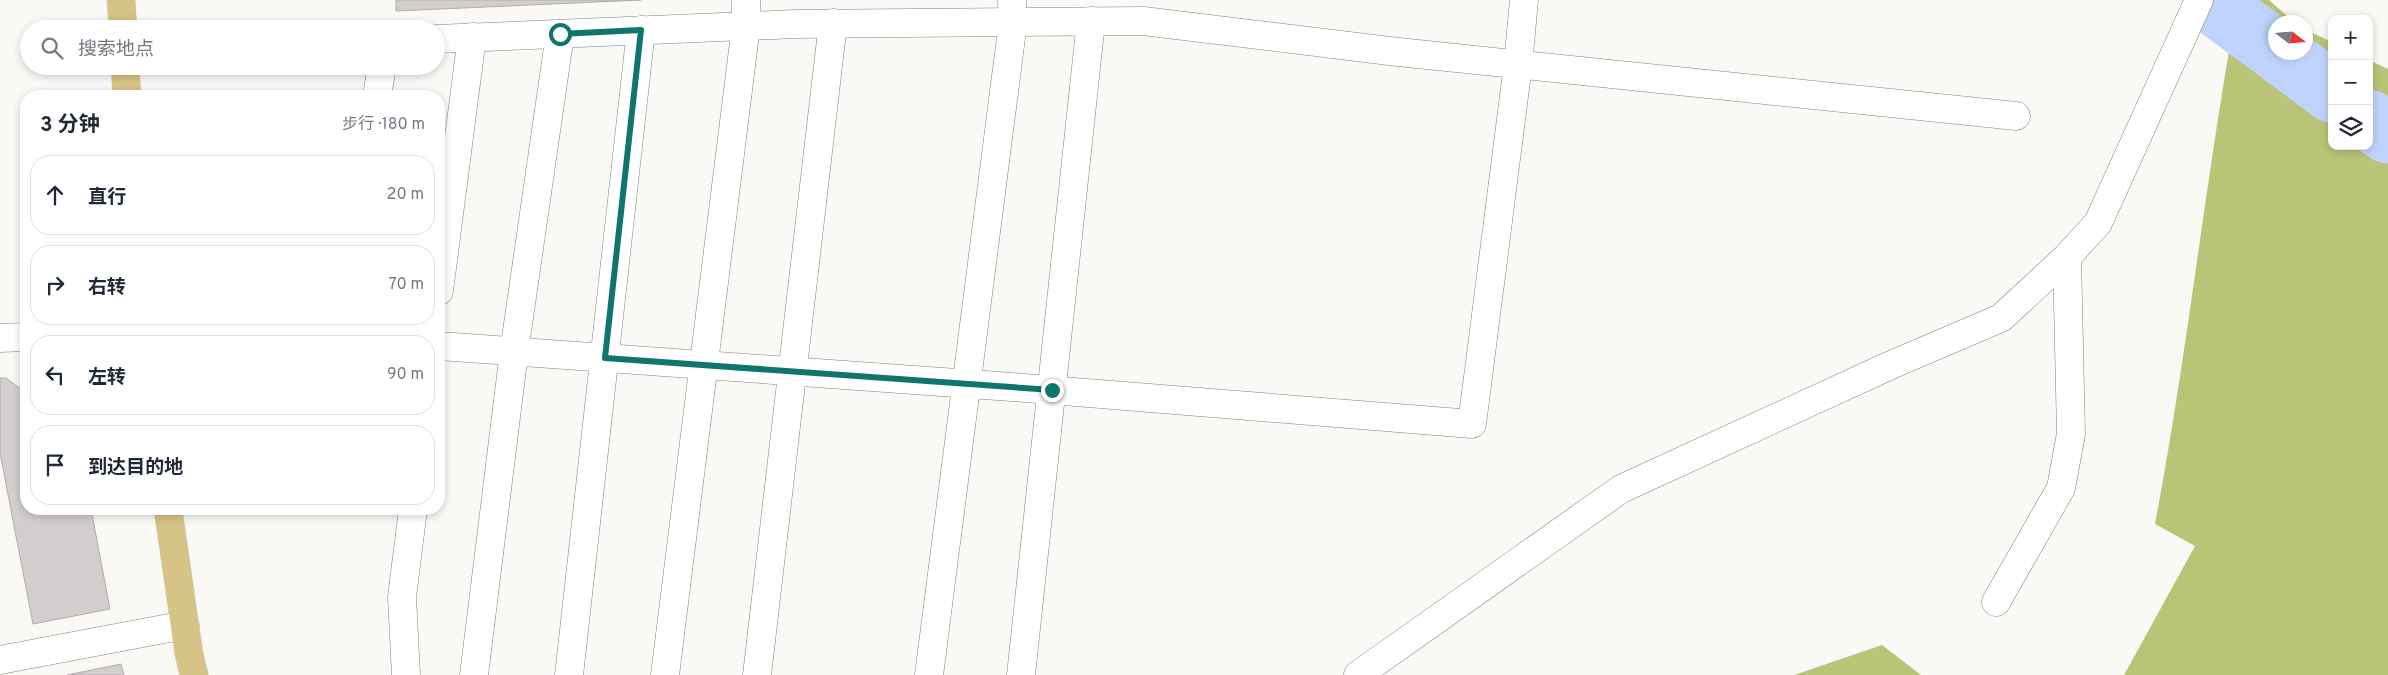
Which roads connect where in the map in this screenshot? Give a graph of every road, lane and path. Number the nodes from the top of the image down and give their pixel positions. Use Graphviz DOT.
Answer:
graph roads {
  1 [pos="121,0"];
  2 [pos="1524,0"];
  3 [pos="2199,0"];
  4 [pos="1012,11"];
  5 [pos="746,13"];
  6 [pos="122,20"];
  7 [pos="1091,21"];
  8 [pos="833,23"];
  9 [pos="641,30"];
  10 [pos="560,34"];
  11 [pos="472,37"];
  12 [pos="445,38"];
  13 [pos="1518,65"];
  14 [pos="126,75"];
  15 [pos="380,75"];
  16 [pos="127,90"];
  17 [pos="377,90"];
  18 [pos="2016,116"];
  19 [pos="445,245"];
  20 [pos="2067,257"];
  21 [pos="20,336"];
  22 [pos="0,338"];
  23 [pos="445,346"];
  24 [pos="514,352"];
  25 [pos="605,358"];
  26 [pos="703,365"];
  27 [pos="793,371"];
  28 [pos="967,384"];
  29 [pos="1052,390"];
  30 [pos="169,515"];
  31 [pos="411,515"];
  32 [pos="1996,602"];
  33 [pos="185,625"];
  34 [pos="0,660"];
  35 [pos="194,675"];
  36 [pos="406,675"];
  37 [pos="474,675"];
  38 [pos="569,675"];
  39 [pos="665,675"];
  40 [pos="757,675"];
  41 [pos="929,675"];
  42 [pos="1021,675"];
  43 [pos="1358,675"];
  1 -- 6 [label="main road"];
  2 -- 13 [label="street"];
  3 -- 20 [label="street"];
  4 -- 7 [label="street"];
  4 -- 8 [label="street"];
  4 -- 28 [label="street"];
  5 -- 8 [label="street"];
  5 -- 9 [label="street"];
  5 -- 26 [label="street"];
  7 -- 13 [label="street"];
  7 -- 29 [label="street"];
  8 -- 27 [label="street"];
  9 -- 10 [label="street"];
  9 -- 25 [label="street"];
  10 -- 11 [label="street"];
  10 -- 24 [label="street"];
  11 -- 12 [label="street"];
  11 -- 19 [label="street"];
  13 -- 18 [label="street"];
  13 -- 29 [label="street"];
  14 -- 16 [label="main road"];
  15 -- 17 [label="street"];
  20 -- 32 [label="street"];
  20 -- 43 [label="street"];
  21 -- 22 [label="street"];
  23 -- 24 [label="street"];
  24 -- 25 [label="street"];
  24 -- 37 [label="street"];
  25 -- 26 [label="street"];
  25 -- 38 [label="street"];
  26 -- 27 [label="street"];
  26 -- 39 [label="street"];
  27 -- 28 [label="street"];
  27 -- 40 [label="street"];
  28 -- 29 [label="street"];
  28 -- 41 [label="street"];
  29 -- 42 [label="street"];
  30 -- 33 [label="main road"];
  31 -- 36 [label="street"];
  33 -- 34 [label="street"];
  33 -- 35 [label="main road"];
}
